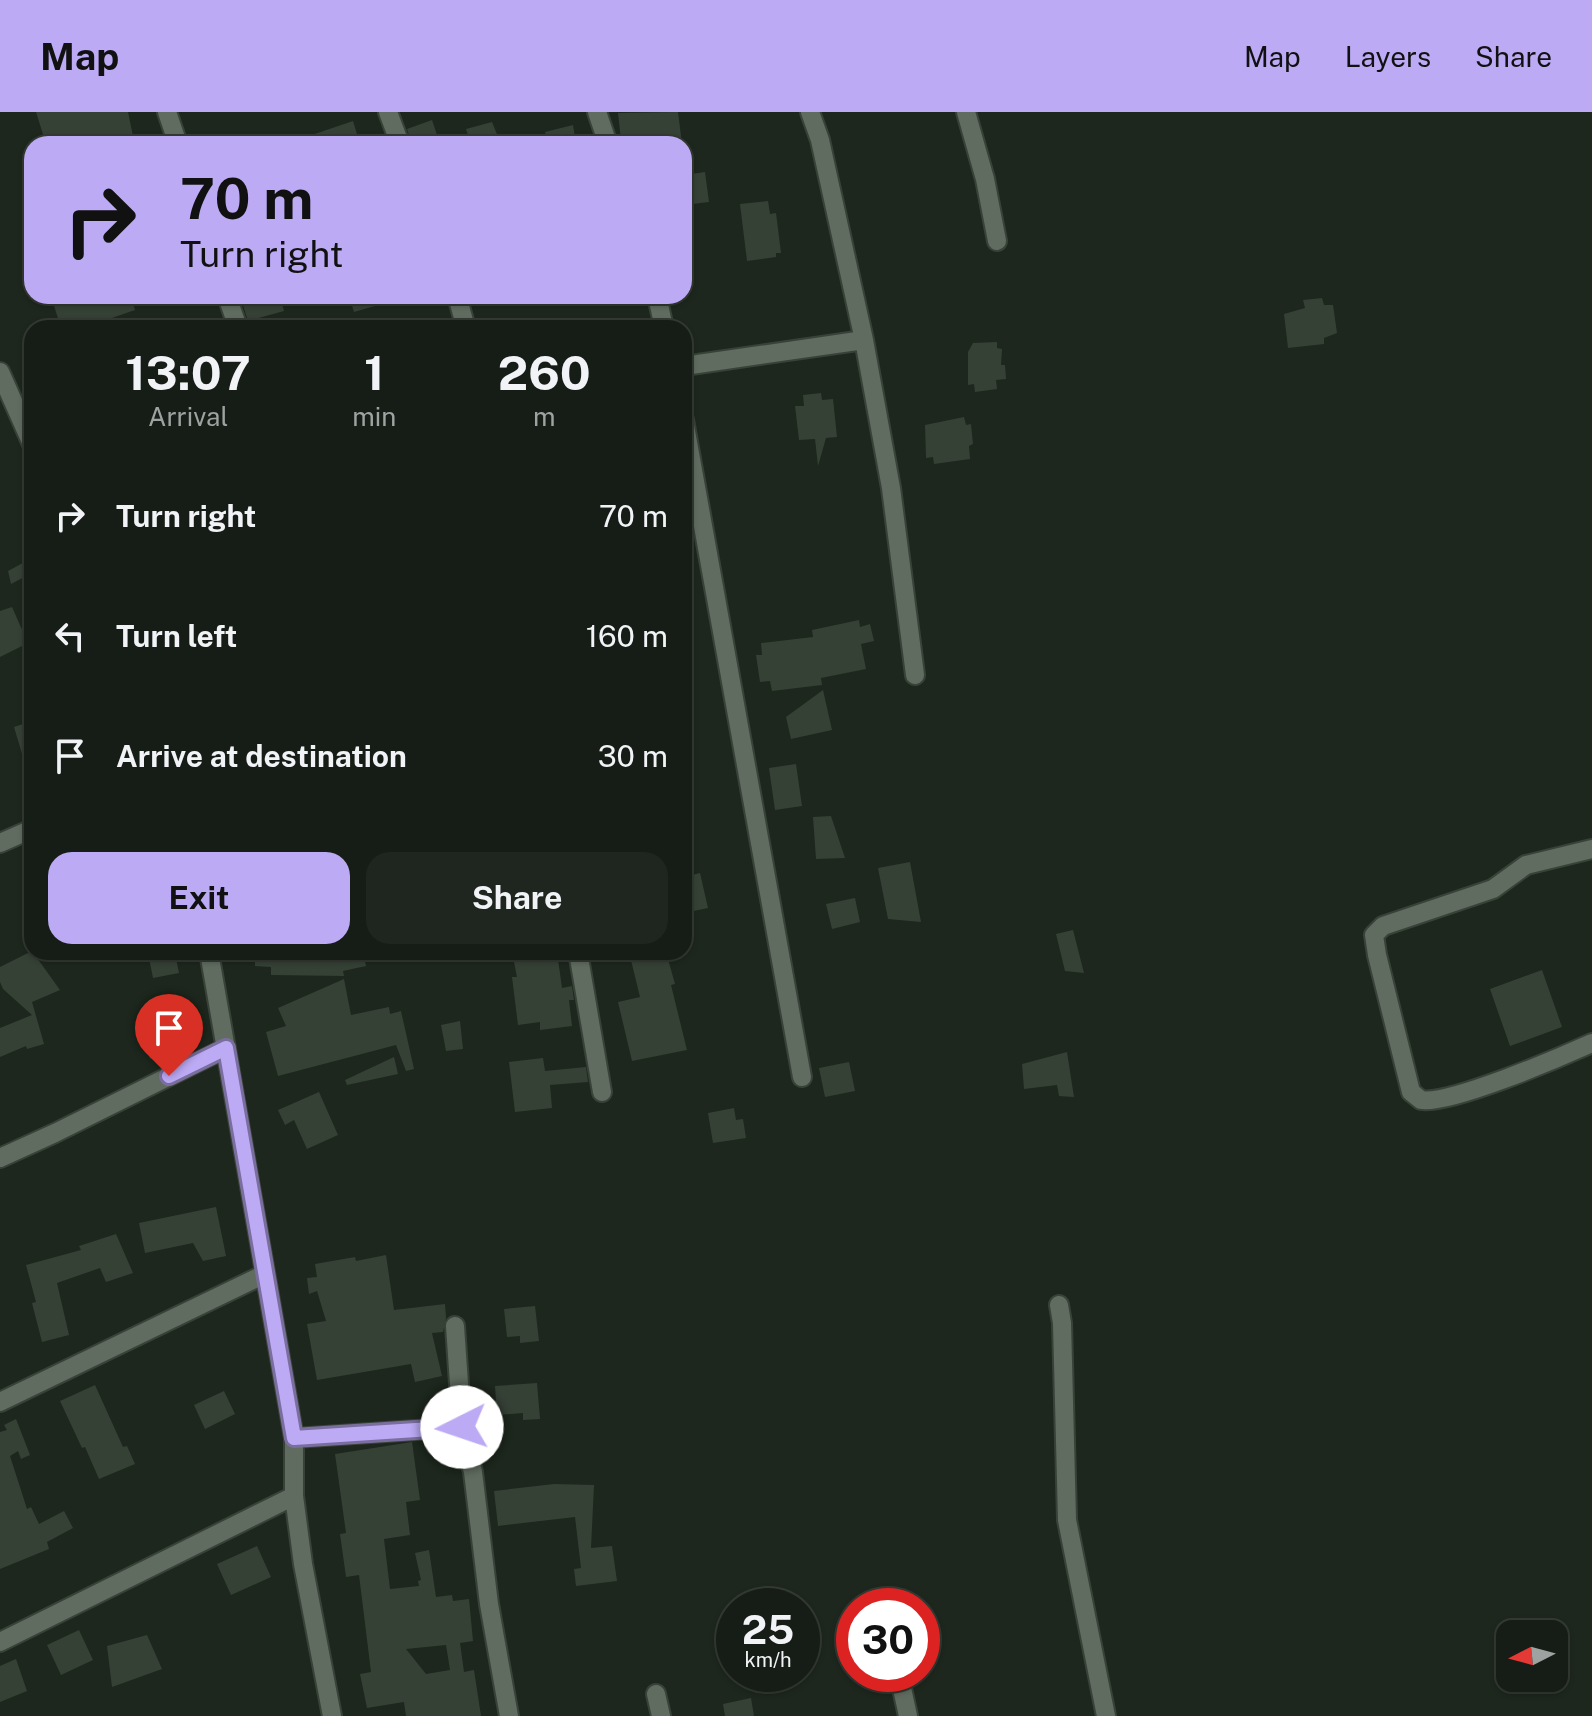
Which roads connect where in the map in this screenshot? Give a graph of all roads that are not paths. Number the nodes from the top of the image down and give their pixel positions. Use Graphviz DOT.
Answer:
graph roads {
  1 [pos="167,112"];
  2 [pos="388,112"];
  3 [pos="597,112"];
  4 [pos="810,112"];
  5 [pos="966,112"];
  6 [pos="175,136"];
  7 [pos="397,136"];
  8 [pos="605,136"];
  9 [pos="997,241"];
  10 [pos="864,340"];
  11 [pos="692,365"];
  12 [pos="0,372"];
  13 [pos="24,426"];
  14 [pos="692,465"];
  15 [pos="915,675"];
  16 [pos="24,832"];
  17 [pos="0,843"];
  18 [pos="1592,849"];
  19 [pos="210,960"];
  20 [pos="579,960"];
  21 [pos="1592,1043"];
  22 [pos="226,1048"];
  23 [pos="802,1077"];
  24 [pos="602,1092"];
  25 [pos="0,1158"];
  26 [pos="265,1274"];
  27 [pos="1059,1305"];
  28 [pos="455,1326"];
  29 [pos="0,1402"];
  30 [pos="462,1427"];
  31 [pos="294,1438"];
  32 [pos="294,1496"];
  33 [pos="0,1642"];
  34 [pos="903,1692"];
  35 [pos="656,1694"];
  36 [pos="332,1716"];
  37 [pos="509,1716"];
  38 [pos="661,1716"];
  39 [pos="908,1716"];
  40 [pos="1106,1716"];
  1 -- 6 [label="street"];
  2 -- 7 [label="street"];
  3 -- 8 [label="street"];
  4 -- 10 [label="street"];
  5 -- 9 [label="street"];
  10 -- 11 [label="street"];
  10 -- 15 [label="street"];
  12 -- 13 [label="street"];
  14 -- 23 [label="street"];
  16 -- 17 [label="street"];
  18 -- 21 [label="street"];
  19 -- 22 [label="street"];
  20 -- 24 [label="street"];
  22 -- 25 [label="street"];
  22 -- 26 [label="street"];
  26 -- 29 [label="street"];
  26 -- 31 [label="street"];
  27 -- 40 [label="street"];
  28 -- 30 [label="street"];
  30 -- 31 [label="street"];
  30 -- 37 [label="street"];
  31 -- 32 [label="street"];
  32 -- 33 [label="street"];
  32 -- 36 [label="street"];
  34 -- 39 [label="street"];
  35 -- 38 [label="street"];
}
